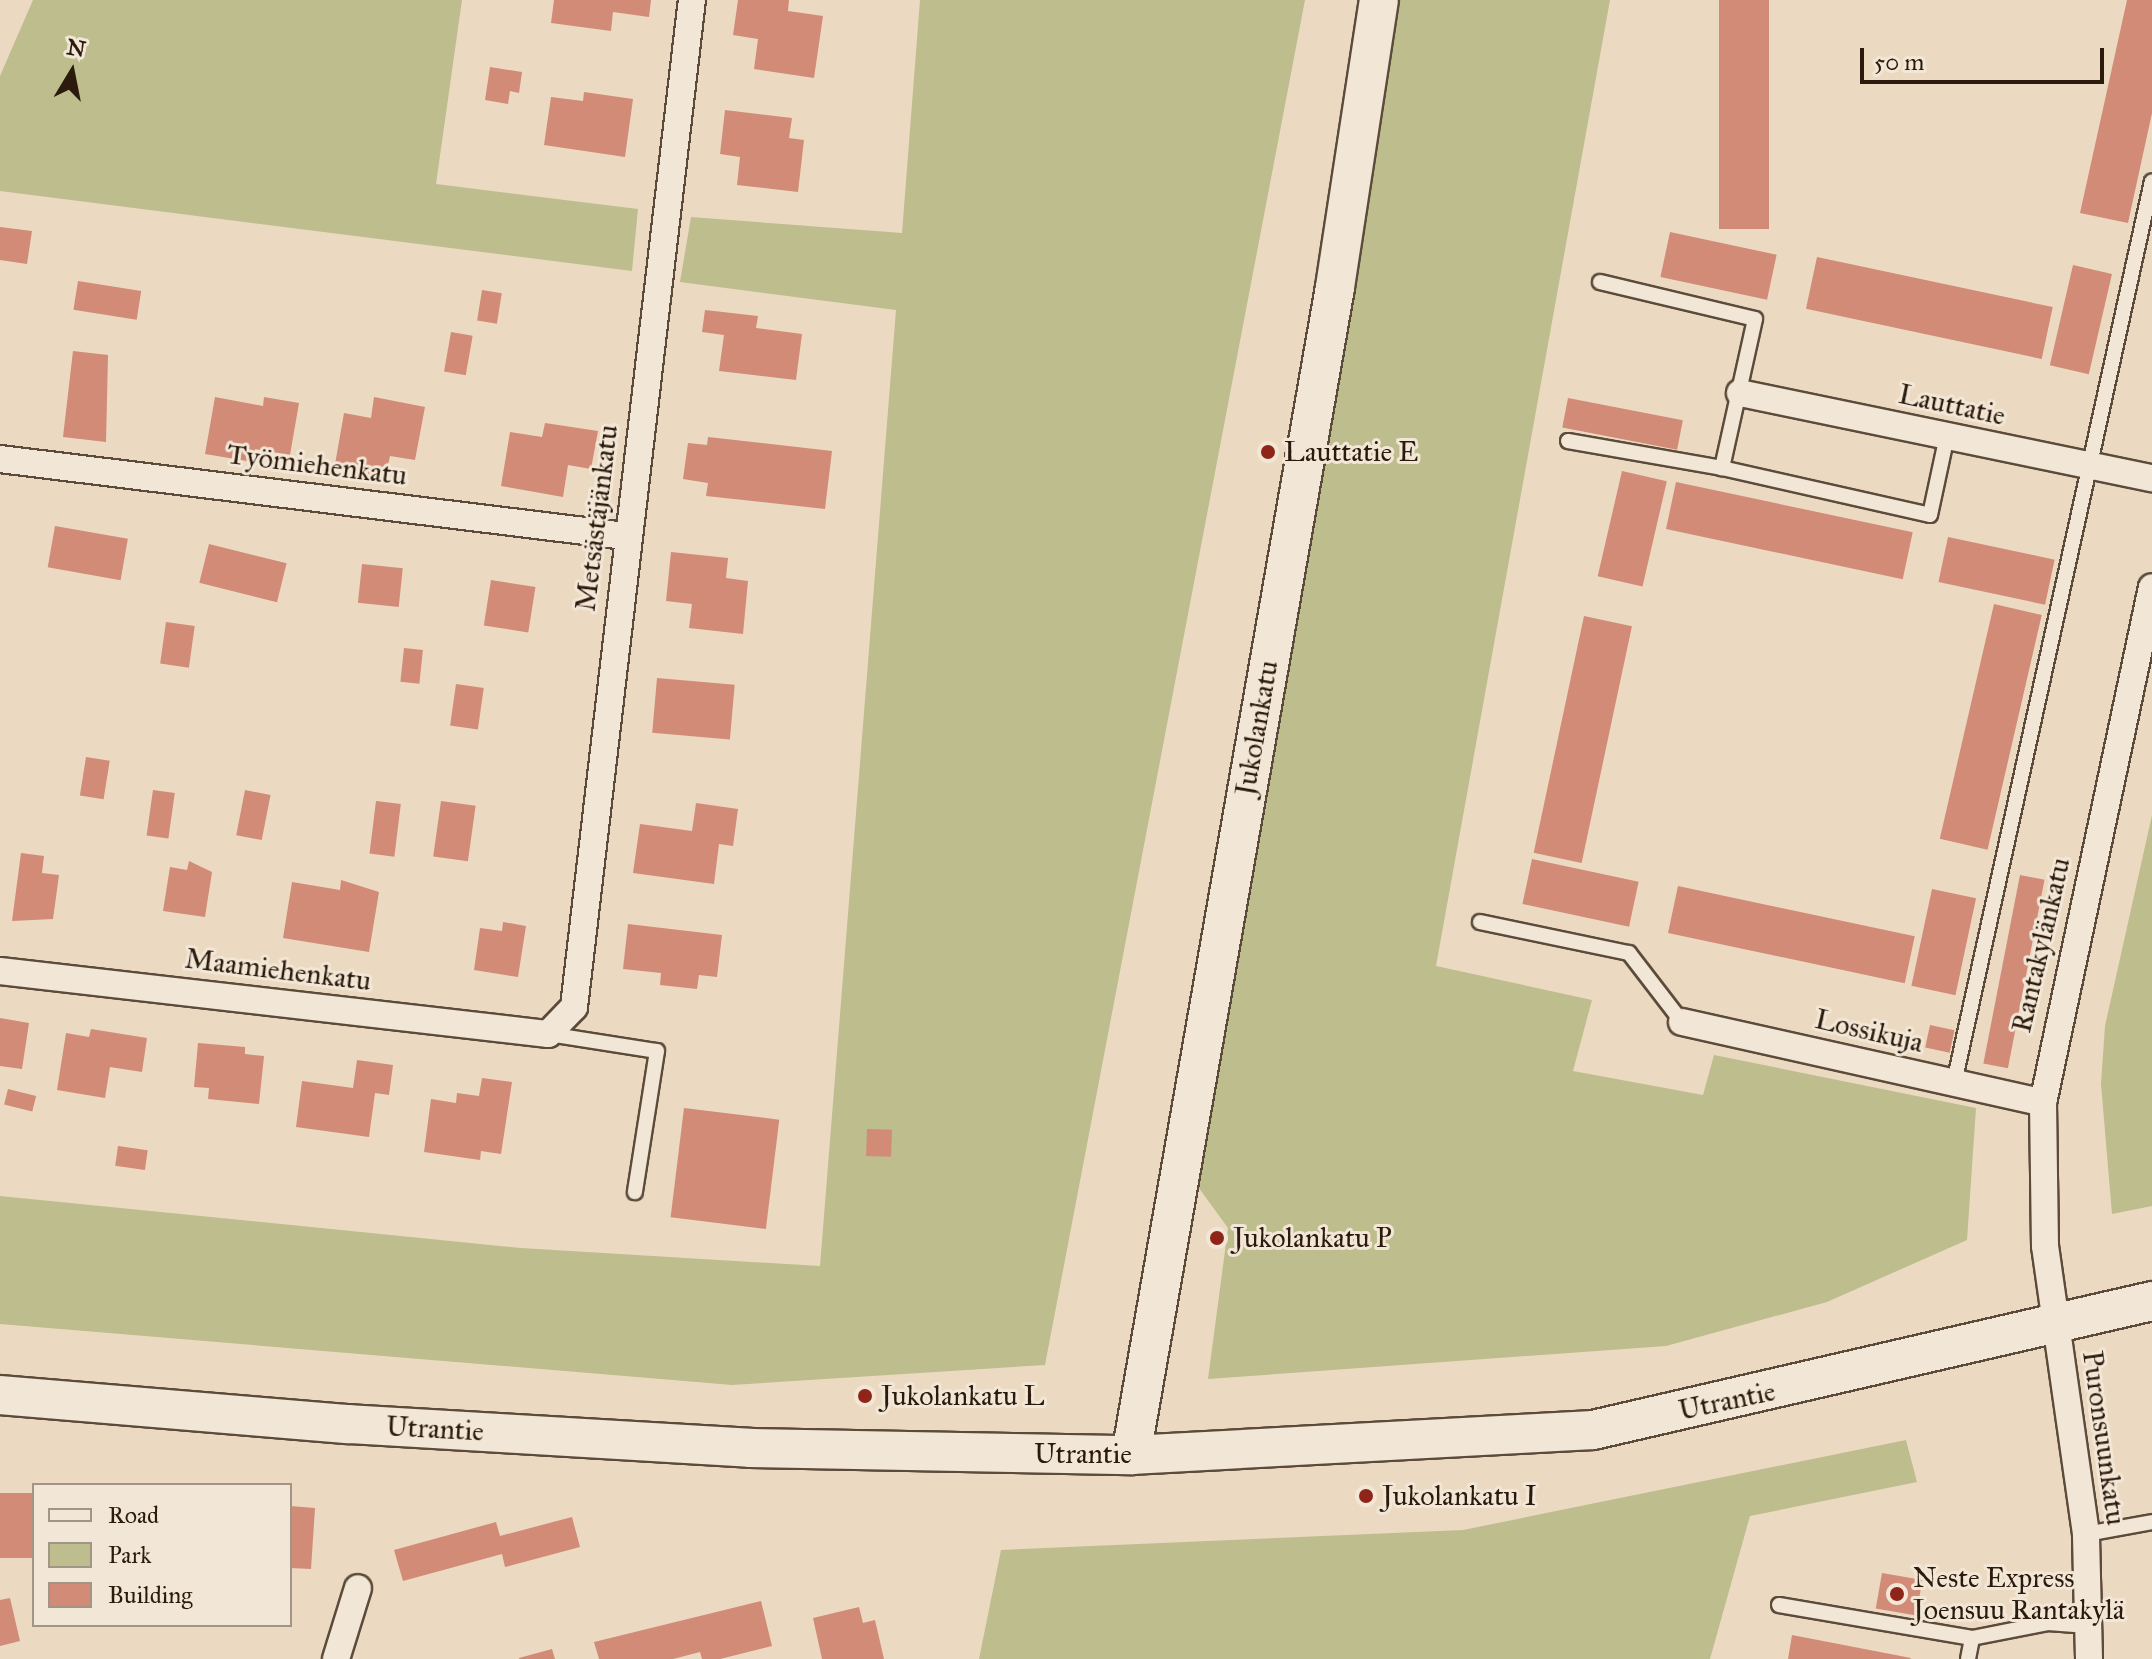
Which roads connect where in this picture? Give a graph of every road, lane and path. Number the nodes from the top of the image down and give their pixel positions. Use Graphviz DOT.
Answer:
graph roads {
  1 [pos="692,0"];
  2 [pos="1379,0"];
  3 [pos="2152,181"];
  4 [pos="1600,282"];
  5 [pos="1740,393"];
  6 [pos="1947,436"];
  7 [pos="1568,441"];
  8 [pos="0,459"];
  9 [pos="2090,466"];
  10 [pos="1722,468"];
  11 [pos="2152,478"];
  12 [pos="625,536"];
  13 [pos="2152,587"];
  14 [pos="1480,922"];
  15 [pos="0,971"];
  16 [pos="1682,1022"];
  17 [pos="548,1034"];
  18 [pos="1954,1083"];
  19 [pos="2043,1103"];
  20 [pos="635,1192"];
  21 [pos="2152,1301"];
  22 [pos="2056,1322"];
  23 [pos="0,1395"];
  24 [pos="1131,1455"];
  25 [pos="2152,1522"];
  26 [pos="2086,1534"];
  27 [pos="358,1588"];
  28 [pos="1779,1605"];
  29 [pos="2088,1626"];
  30 [pos="1972,1638"];
  31 [pos="336,1659"];
  32 [pos="1968,1659"];
  33 [pos="2089,1659"];
  1 -- 12 [label="street, Metsästäjänkatu"];
  2 -- 24 [label="main road, Jukolankatu"];
  3 -- 9 [label="lane"];
  4 -- 5 [label="lane"];
  5 -- 6 [label="street, Lauttatie"];
  5 -- 10 [label="lane"];
  6 -- 9 [label="street, Lauttatie"];
  6 -- 10 [label="lane"];
  7 -- 10 [label="lane"];
  8 -- 12 [label="street, Työmiehenkatu"];
  9 -- 11 [label="street, Lauttatie"];
  9 -- 18 [label="lane"];
  12 -- 17 [label="street, Metsästäjänkatu"];
  13 -- 19 [label="street, Rantakylänkatu"];
  14 -- 16 [label="lane"];
  15 -- 17 [label="street, Maamiehenkatu"];
  16 -- 18 [label="street, Lossikuja"];
  17 -- 20 [label="lane"];
  18 -- 19 [label="street, Lossikuja"];
  19 -- 22 [label="street, Rantakylänkatu"];
  21 -- 22 [label="main road, Utrantie"];
  22 -- 24 [label="main road, Utrantie"];
  22 -- 26 [label="street, Puronsuunkatu"];
  23 -- 24 [label="main road, Utrantie"];
  25 -- 26 [label="lane"];
  26 -- 29 [label="street, Puronsuunkatu"];
  27 -- 31 [label="street"];
  28 -- 30 [label="lane"];
  29 -- 30 [label="lane"];
  29 -- 33 [label="street, Puronsuunkatu"];
  30 -- 32 [label="lane"];
}
